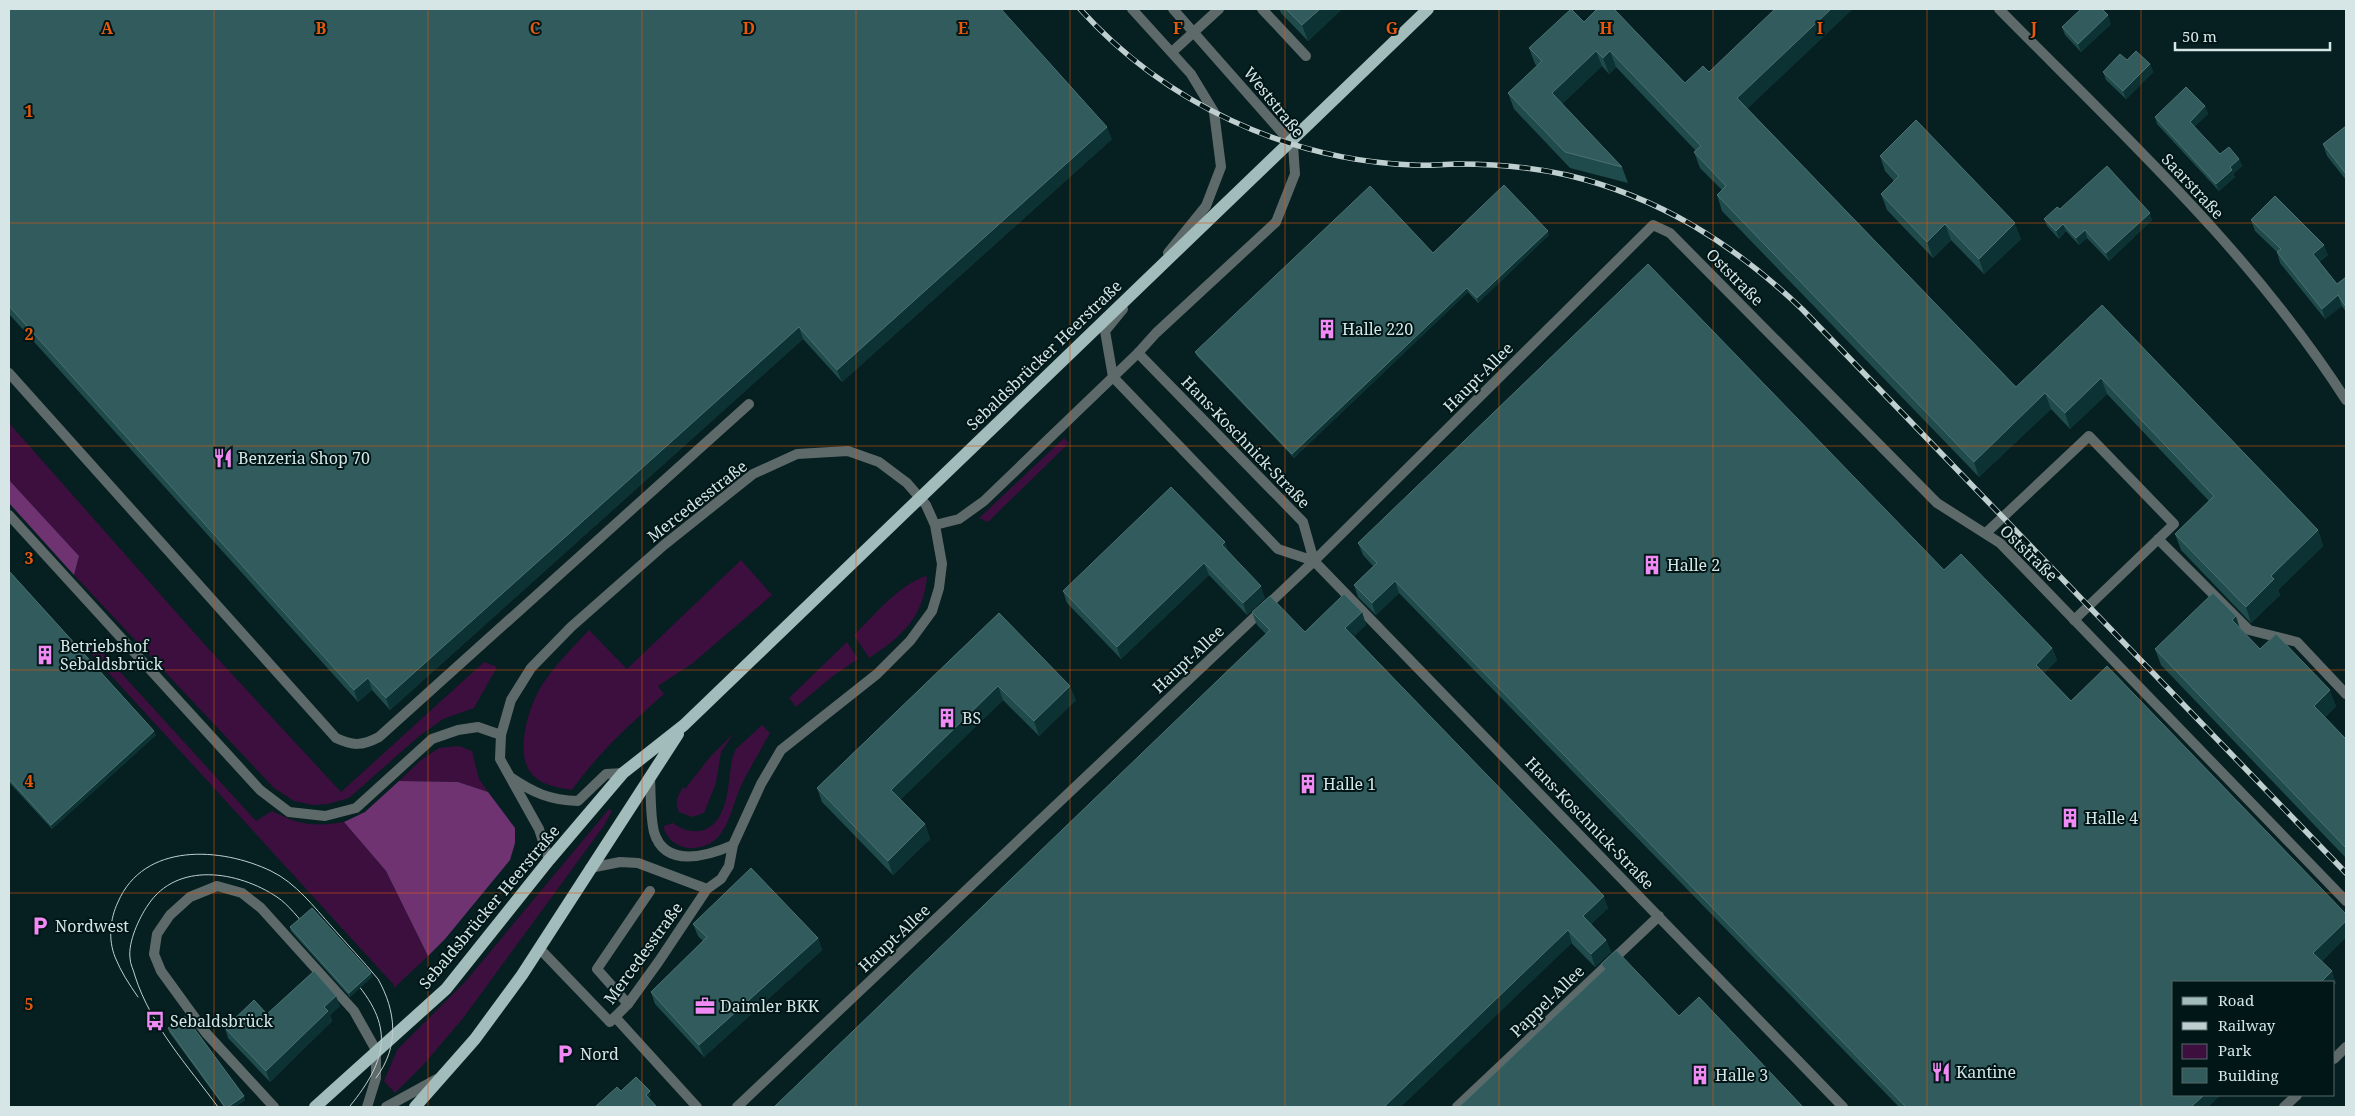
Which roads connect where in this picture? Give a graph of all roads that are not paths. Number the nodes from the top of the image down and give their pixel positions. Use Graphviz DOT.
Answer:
graph roads {
  1 [pos="1132,9"];
  2 [pos="1173,9"];
  3 [pos="1219,9"];
  4 [pos="1262,9"];
  5 [pos="1428,9"];
  6 [pos="1999,9"];
  7 [pos="1194,32"];
  8 [pos="1172,52"];
  9 [pos="1306,56"];
  10 [pos="1653,225"];
  11 [pos="1138,353"];
  12 [pos="9,373"];
  13 [pos="1113,376"];
  14 [pos="2346,400"];
  15 [pos="749,404"];
  16 [pos="9,515"];
  17 [pos="935,525"];
  18 [pos="1986,533"];
  19 [pos="2158,539"];
  20 [pos="1314,561"];
  21 [pos="2074,620"];
  22 [pos="2346,694"];
  23 [pos="684,725"];
  24 [pos="501,735"];
  25 [pos="623,773"];
  26 [pos="507,774"];
  27 [pos="650,778"];
  28 [pos="733,845"];
  29 [pos="549,860"];
  30 [pos="590,868"];
  31 [pos="650,890"];
  32 [pos="707,890"];
  33 [pos="2346,902"];
  34 [pos="1658,916"];
  35 [pos="539,948"];
  36 [pos="628,1004"];
  37 [pos="615,1017"];
  38 [pos="2346,1047"];
  39 [pos="376,1050"];
  40 [pos="2335,1058"];
  41 [pos="445,1075"];
  42 [pos="2296,1096"];
  43 [pos="274,1107"];
  44 [pos="315,1107"];
  45 [pos="367,1107"];
  46 [pos="386,1107"];
  47 [pos="415,1107"];
  48 [pos="697,1107"];
  49 [pos="736,1107"];
  50 [pos="1457,1107"];
  51 [pos="1843,1107"];
  52 [pos="2284,1107"];
  1 -- 8 [label="street"];
  2 -- 7 [label="street, Weststraße"];
  3 -- 7 [label="street"];
  4 -- 9 [label="street"];
  5 -- 23 [label="main road, Sebaldsbrücker Heerstraße"];
  6 -- 14 [label="street, Saarstraße"];
  7 -- 8 [label="street"];
  7 -- 11 [label="street, Weststraße"];
  8 -- 13 [label="street"];
  10 -- 18 [label="street, Oststraße"];
  10 -- 20 [label="street, Haupt-Allee"];
  11 -- 13 [label="street, Weststraße"];
  11 -- 20 [label="street, Hans-Koschnick-Straße"];
  12 -- 15 [label="street"];
  13 -- 17 [label="street, Weststraße"];
  13 -- 20 [label="street, Hans-Koschnick-Straße"];
  16 -- 24 [label="street"];
  17 -- 24 [label="street, Mercedesstraße"];
  17 -- 28 [label="street, Mercedesstraße"];
  18 -- 19 [label="street"];
  18 -- 21 [label="street, Oststraße"];
  19 -- 21 [label="street"];
  19 -- 22 [label="street"];
  20 -- 34 [label="street, Hans-Koschnick-Straße"];
  20 -- 49 [label="street, Haupt-Allee"];
  21 -- 33 [label="street, Oststraße"];
  23 -- 25 [label="main road, Sebaldsbrücker Heerstraße"];
  23 -- 27 [label="main road, Sebaldsbrücker Heerstraße"];
  24 -- 26 [label="street, Mercedesstraße"];
  25 -- 26 [label="street"];
  25 -- 29 [label="main road, Sebaldsbrücker Heerstraße"];
  26 -- 29 [label="street, Mercedesstraße"];
  27 -- 28 [label="street"];
  27 -- 30 [label="main road, Sebaldsbrücker Heerstraße"];
  28 -- 32 [label="street, Mercedesstraße"];
  29 -- 39 [label="main road, Sebaldsbrücker Heerstraße"];
  30 -- 32 [label="street, Mercedesstraße"];
  30 -- 35 [label="main road, Sebaldsbrücker Heerstraße"];
  31 -- 36 [label="street"];
  32 -- 36 [label="street, Mercedesstraße"];
  34 -- 50 [label="street, Pappel-Allee"];
  34 -- 51 [label="street, Hans-Koschnick-Straße"];
  35 -- 37 [label="street, Mercedesstraße"];
  35 -- 41 [label="main road, Sebaldsbrücker Heerstraße"];
  36 -- 37 [label="street, Mercedesstraße"];
  37 -- 48 [label="street"];
  38 -- 40 [label="street"];
  39 -- 43 [label="street"];
  39 -- 44 [label="main road, Sebaldsbrücker Heerstraße"];
  39 -- 45 [label="street"];
  41 -- 46 [label="street"];
  41 -- 47 [label="main road, Sebaldsbrücker Heerstraße"];
  42 -- 52 [label="street"];
}
